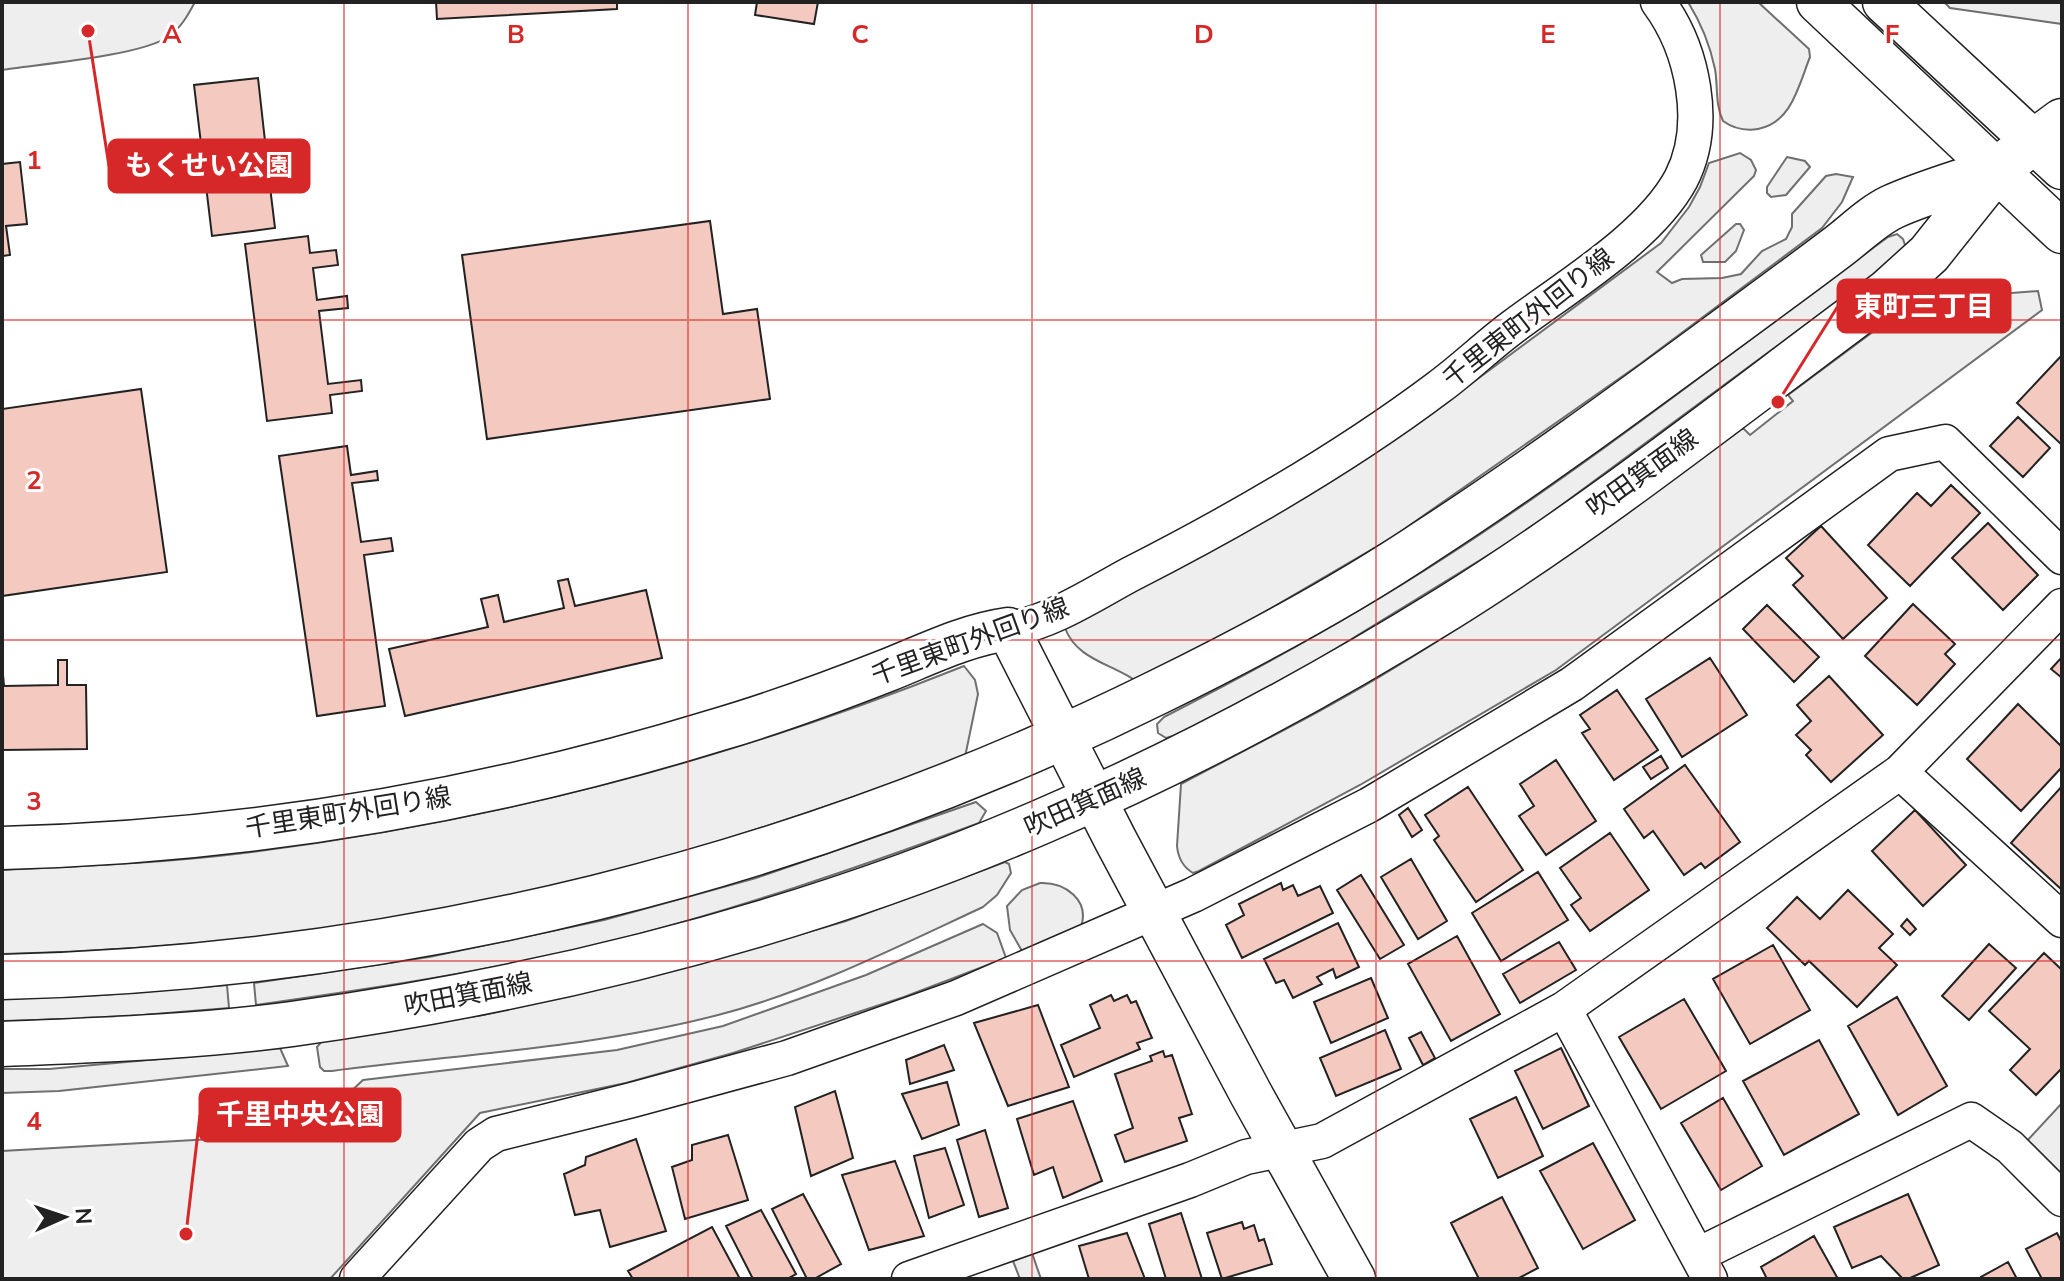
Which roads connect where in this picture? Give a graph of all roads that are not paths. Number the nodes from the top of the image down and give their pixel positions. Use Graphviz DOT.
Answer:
graph roads {
  1 [pos="1658,2"];
  2 [pos="1818,2"];
  3 [pos="1884,2"];
  4 [pos="2053,144"];
  5 [pos="1996,170"];
  6 [pos="2062,232"];
  7 [pos="2062,557"];
  8 [pos="2062,606"];
  9 [pos="1008,629"];
  10 [pos="1063,739"];
  11 [pos="1900,772"];
  12 [pos="1094,799"];
  13 [pos="2,848"];
  14 [pos="1156,912"];
  15 [pos="2062,920"];
  16 [pos="2,977"];
  17 [pos="1564,1009"];
  18 [pos="2,1044"];
  19 [pos="1283,1149"];
  20 [pos="2062,1199"];
  21 [pos="1704,1267"];
  22 [pos="357,1279"];
  23 [pos="909,1279"];
  24 [pos="1354,1279"];
  1 -- 9 [label="street, 千里東町外回り線"];
  2 -- 5 [label="street"];
  3 -- 4 [label="street"];
  4 -- 5 [label="main road, 吹田箕面線"];
  5 -- 6 [label="street"];
  5 -- 10 [label="main road, 吹田箕面線"];
  5 -- 12 [label="main road, 吹田箕面線"];
  7 -- 14 [label="street"];
  8 -- 11 [label="street"];
  9 -- 10 [label="street"];
  9 -- 13 [label="street, 千里東町外回り線"];
  10 -- 12 [label="street"];
  10 -- 16 [label="main road, 吹田箕面線"];
  11 -- 15 [label="street"];
  11 -- 17 [label="street"];
  12 -- 14 [label="street"];
  12 -- 18 [label="main road, 吹田箕面線"];
  14 -- 19 [label="street"];
  14 -- 22 [label="street"];
  17 -- 19 [label="street"];
  17 -- 21 [label="street"];
  19 -- 23 [label="street"];
  19 -- 24 [label="street"];
  20 -- 21 [label="street"];
}
